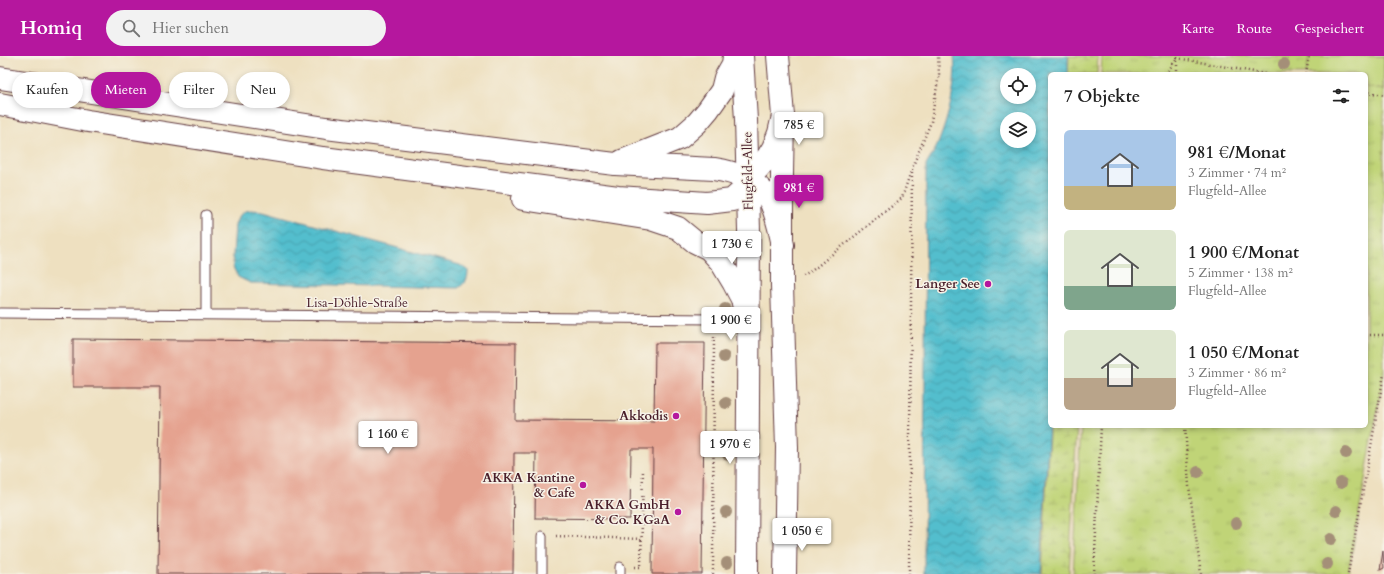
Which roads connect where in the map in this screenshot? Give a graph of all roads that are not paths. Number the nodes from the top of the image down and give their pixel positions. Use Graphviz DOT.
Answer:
graph roads {
  1 [pos="734,56"];
  2 [pos="742,56"];
  3 [pos="778,56"];
  4 [pos="0,78"];
  5 [pos="0,104"];
  6 [pos="783,116"];
  7 [pos="324,158"];
  8 [pos="615,164"];
  9 [pos="748,180"];
  10 [pos="206,215"];
  11 [pos="783,246"];
  12 [pos="0,313"];
  13 [pos="206,315"];
  14 [pos="714,319"];
  15 [pos="748,325"];
  16 [pos="542,536"];
  17 [pos="542,574"];
  18 [pos="747,574"];
  19 [pos="785,574"];
  1 -- 8 [label="main road"];
  2 -- 9 [label="main road, Flugfeld-Allee"];
  3 -- 6 [label="main road"];
  4 -- 8 [label="main road"];
  5 -- 7 [label="main road"];
  6 -- 9 [label="main road"];
  6 -- 11 [label="main road"];
  7 -- 9 [label="main road"];
  7 -- 15 [label="main road"];
  8 -- 9 [label="main road"];
  9 -- 11 [label="main road"];
  9 -- 15 [label="main road, Flugfeld-Allee"];
  10 -- 13 [label="lane"];
  11 -- 19 [label="main road"];
  12 -- 13 [label="lane, Lisa-Döhle-Straße"];
  13 -- 14 [label="lane, Lisa-Döhle-Straße"];
  15 -- 18 [label="main road, Flugfeld-Allee"];
  16 -- 17 [label="lane"];
}
